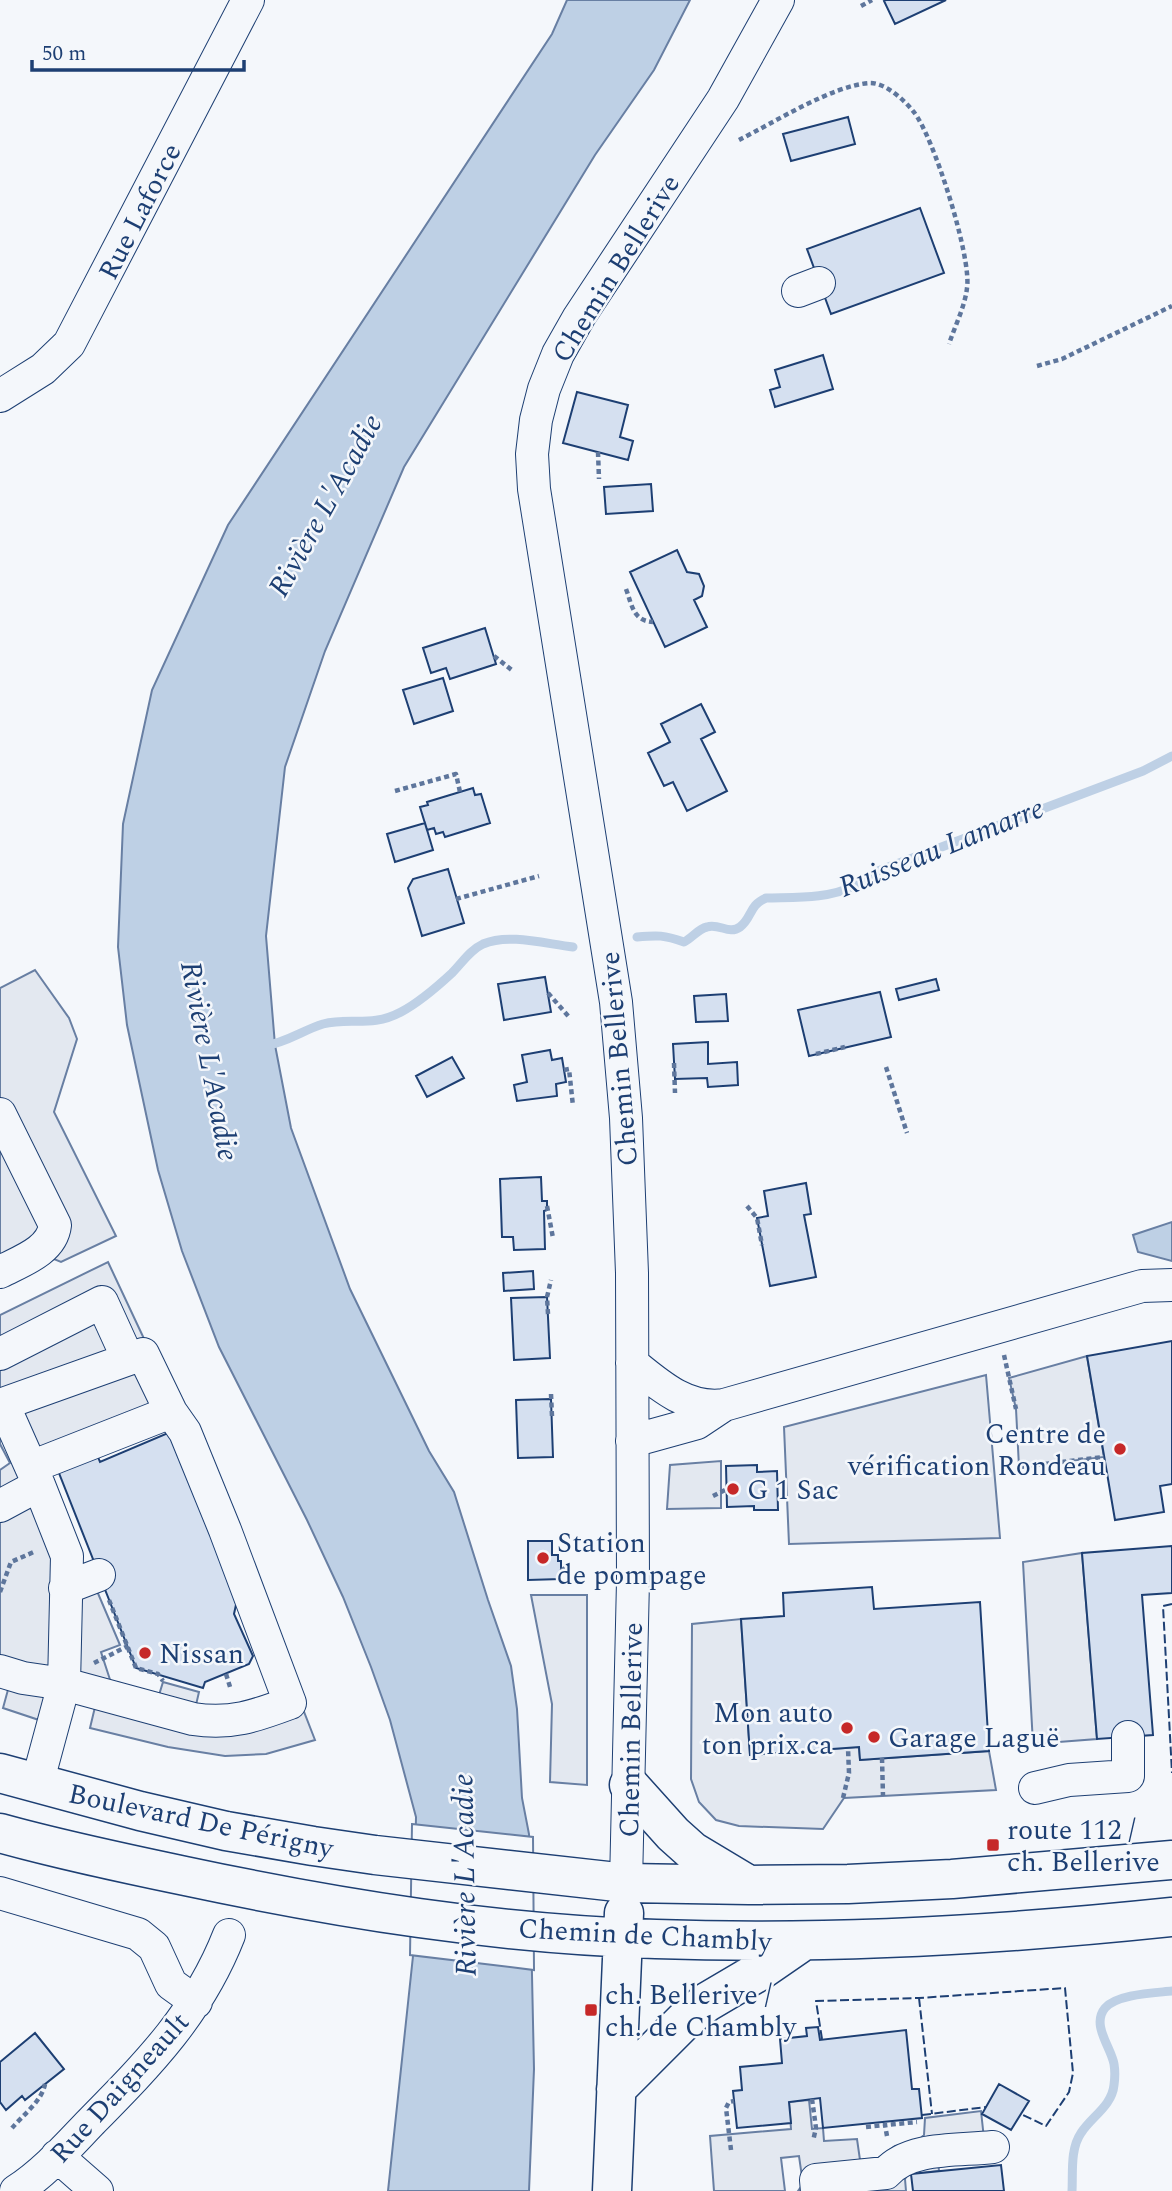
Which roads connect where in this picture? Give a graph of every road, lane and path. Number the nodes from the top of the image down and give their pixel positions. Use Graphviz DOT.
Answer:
graph roads {
  1 [pos="248,0"];
  2 [pos="778,0"];
  3 [pos="873,0"];
  4 [pos="860,6"];
  5 [pos="739,140"];
  6 [pos="1172,306"];
  7 [pos="949,344"];
  8 [pos="1037,366"];
  9 [pos="0,396"];
  10 [pos="598,452"];
  11 [pos="599,479"];
  12 [pos="626,589"];
  13 [pos="653,622"];
  14 [pos="494,656"];
  15 [pos="513,671"];
  16 [pos="395,791"];
  17 [pos="460,792"];
  18 [pos="539,876"];
  19 [pos="456,899"];
  20 [pos="548,993"];
  21 [pos="570,1018"];
  22 [pos="845,1047"];
  23 [pos="816,1054"];
  24 [pos="674,1063"];
  25 [pos="886,1067"];
  26 [pos="564,1070"];
  27 [pos="675,1093"];
  28 [pos="573,1106"];
  29 [pos="0,1114"];
  30 [pos="907,1133"];
  31 [pos="547,1206"];
  32 [pos="747,1206"];
  33 [pos="553,1238"];
  34 [pos="762,1245"];
  35 [pos="0,1272"];
  36 [pos="551,1280"];
  37 [pos="1172,1285"];
  38 [pos="548,1314"];
  39 [pos="1002,1346"];
  40 [pos="0,1354"];
  41 [pos="128,1359"];
  42 [pos="632,1363"];
  43 [pos="551,1394"];
  44 [pos="1,1402"];
  45 [pos="724,1405"];
  46 [pos="1016,1409"];
  47 [pos="172,1412"];
  48 [pos="552,1416"];
  49 [pos="632,1441"];
  50 [pos="1104,1457"];
  51 [pos="1019,1466"];
  52 [pos="35,1476"];
  53 [pos="726,1489"];
  54 [pos="713,1496"];
  55 [pos="0,1506"];
  56 [pos="72,1535"];
  57 [pos="570,1564"];
  58 [pos="561,1570"];
  59 [pos="103,1583"];
  60 [pos="65,1588"];
  61 [pos="0,1591"];
  62 [pos="128,1646"];
  63 [pos="103,1657"];
  64 [pos="0,1671"];
  65 [pos="158,1674"];
  66 [pos="64,1684"];
  67 [pos="1128,1737"];
  68 [pos="848,1748"];
  69 [pos="881,1758"];
  70 [pos="0,1773"];
  71 [pos="37,1784"];
  72 [pos="629,1785"];
  73 [pos="1035,1788"];
  74 [pos="883,1796"];
  75 [pos="844,1798"];
  76 [pos="0,1833"];
  77 [pos="404,1858"];
  78 [pos="1172,1860"];
  79 [pos="626,1882"];
  80 [pos="749,1885"];
  81 [pos="0,1893"];
  82 [pos="1172,1917"];
  83 [pos="229,1936"];
  84 [pos="623,1937"];
  85 [pos="803,1941"];
  86 [pos="195,2002"];
  87 [pos="45,2084"];
  88 [pos="616,2089"];
  89 [pos="812,2099"];
  90 [pos="734,2101"];
  91 [pos="917,2122"];
  92 [pos="886,2125"];
  93 [pos="866,2127"];
  94 [pos="12,2128"];
  95 [pos="887,2137"];
  96 [pos="813,2141"];
  97 [pos="993,2147"];
  98 [pos="731,2150"];
  99 [pos="57,2156"];
  100 [pos="16,2191"];
  101 [pos="97,2191"];
  102 [pos="612,2191"];
  103 [pos="817,2191"];
  1 -- 9 [label="street, Rue Laforce"];
  2 -- 42 [label="street, Chemin Bellerive"];
  3 -- 4 [label="path"];
  5 -- 7 [label="path"];
  6 -- 8 [label="path"];
  10 -- 11 [label="path"];
  12 -- 13 [label="path"];
  14 -- 15 [label="path"];
  16 -- 17 [label="path"];
  18 -- 19 [label="path"];
  20 -- 21 [label="path"];
  22 -- 23 [label="path"];
  24 -- 27 [label="path"];
  25 -- 30 [label="path"];
  26 -- 28 [label="path"];
  29 -- 35 [label="street"];
  31 -- 33 [label="path"];
  32 -- 34 [label="path"];
  36 -- 38 [label="path"];
  37 -- 45 [label="street"];
  39 -- 46 [label="path"];
  40 -- 41 [label="street"];
  41 -- 44 [label="street"];
  41 -- 47 [label="street"];
  42 -- 45 [label="street"];
  42 -- 49 [label="street, Chemin Bellerive"];
  43 -- 48 [label="path"];
  44 -- 52 [label="street"];
  45 -- 49 [label="street"];
  47 -- 52 [label="street"];
  47 -- 66 [label="street"];
  49 -- 72 [label="street, Chemin Bellerive"];
  50 -- 51 [label="path"];
  52 -- 55 [label="street"];
  52 -- 56 [label="street"];
  53 -- 54 [label="path"];
  56 -- 60 [label="street"];
  56 -- 61 [label="path"];
  57 -- 58 [label="path"];
  59 -- 60 [label="street"];
  59 -- 62 [label="path"];
  60 -- 66 [label="street"];
  62 -- 63 [label="path"];
  62 -- 65 [label="path"];
  64 -- 66 [label="street"];
  66 -- 71 [label="street"];
  67 -- 73 [label="street"];
  68 -- 75 [label="path"];
  69 -- 74 [label="path"];
  70 -- 71 [label="main road, Boulevard De Périgny"];
  71 -- 77 [label="main road, Boulevard De Périgny"];
  72 -- 79 [label="street, Chemin Bellerive"];
  72 -- 80 [label="main road"];
  76 -- 84 [label="main road, Chemin de Chambly"];
  77 -- 79 [label="main road, Chemin de Chambly"];
  78 -- 80 [label="main road, Chemin de Chambly"];
  79 -- 80 [label="main road, Chemin de Chambly"];
  79 -- 84 [label="main road, Chemin Bellerive"];
  81 -- 86 [label="street"];
  82 -- 85 [label="main road, Chemin de Chambly"];
  83 -- 86 [label="street, Rue Daigneault"];
  84 -- 85 [label="main road, Chemin de Chambly"];
  84 -- 88 [label="main road, Chemin Bellerive"];
  85 -- 88 [label="main road"];
  86 -- 99 [label="street, Rue Daigneault"];
  87 -- 94 [label="path"];
  88 -- 102 [label="main road, Chemin Bellerive"];
  89 -- 96 [label="path"];
  90 -- 98 [label="path"];
  91 -- 92 [label="path"];
  92 -- 93 [label="path"];
  92 -- 95 [label="path"];
  97 -- 103 [label="street"];
  99 -- 100 [label="street, Rue Daigneault"];
  99 -- 101 [label="street"];
}
